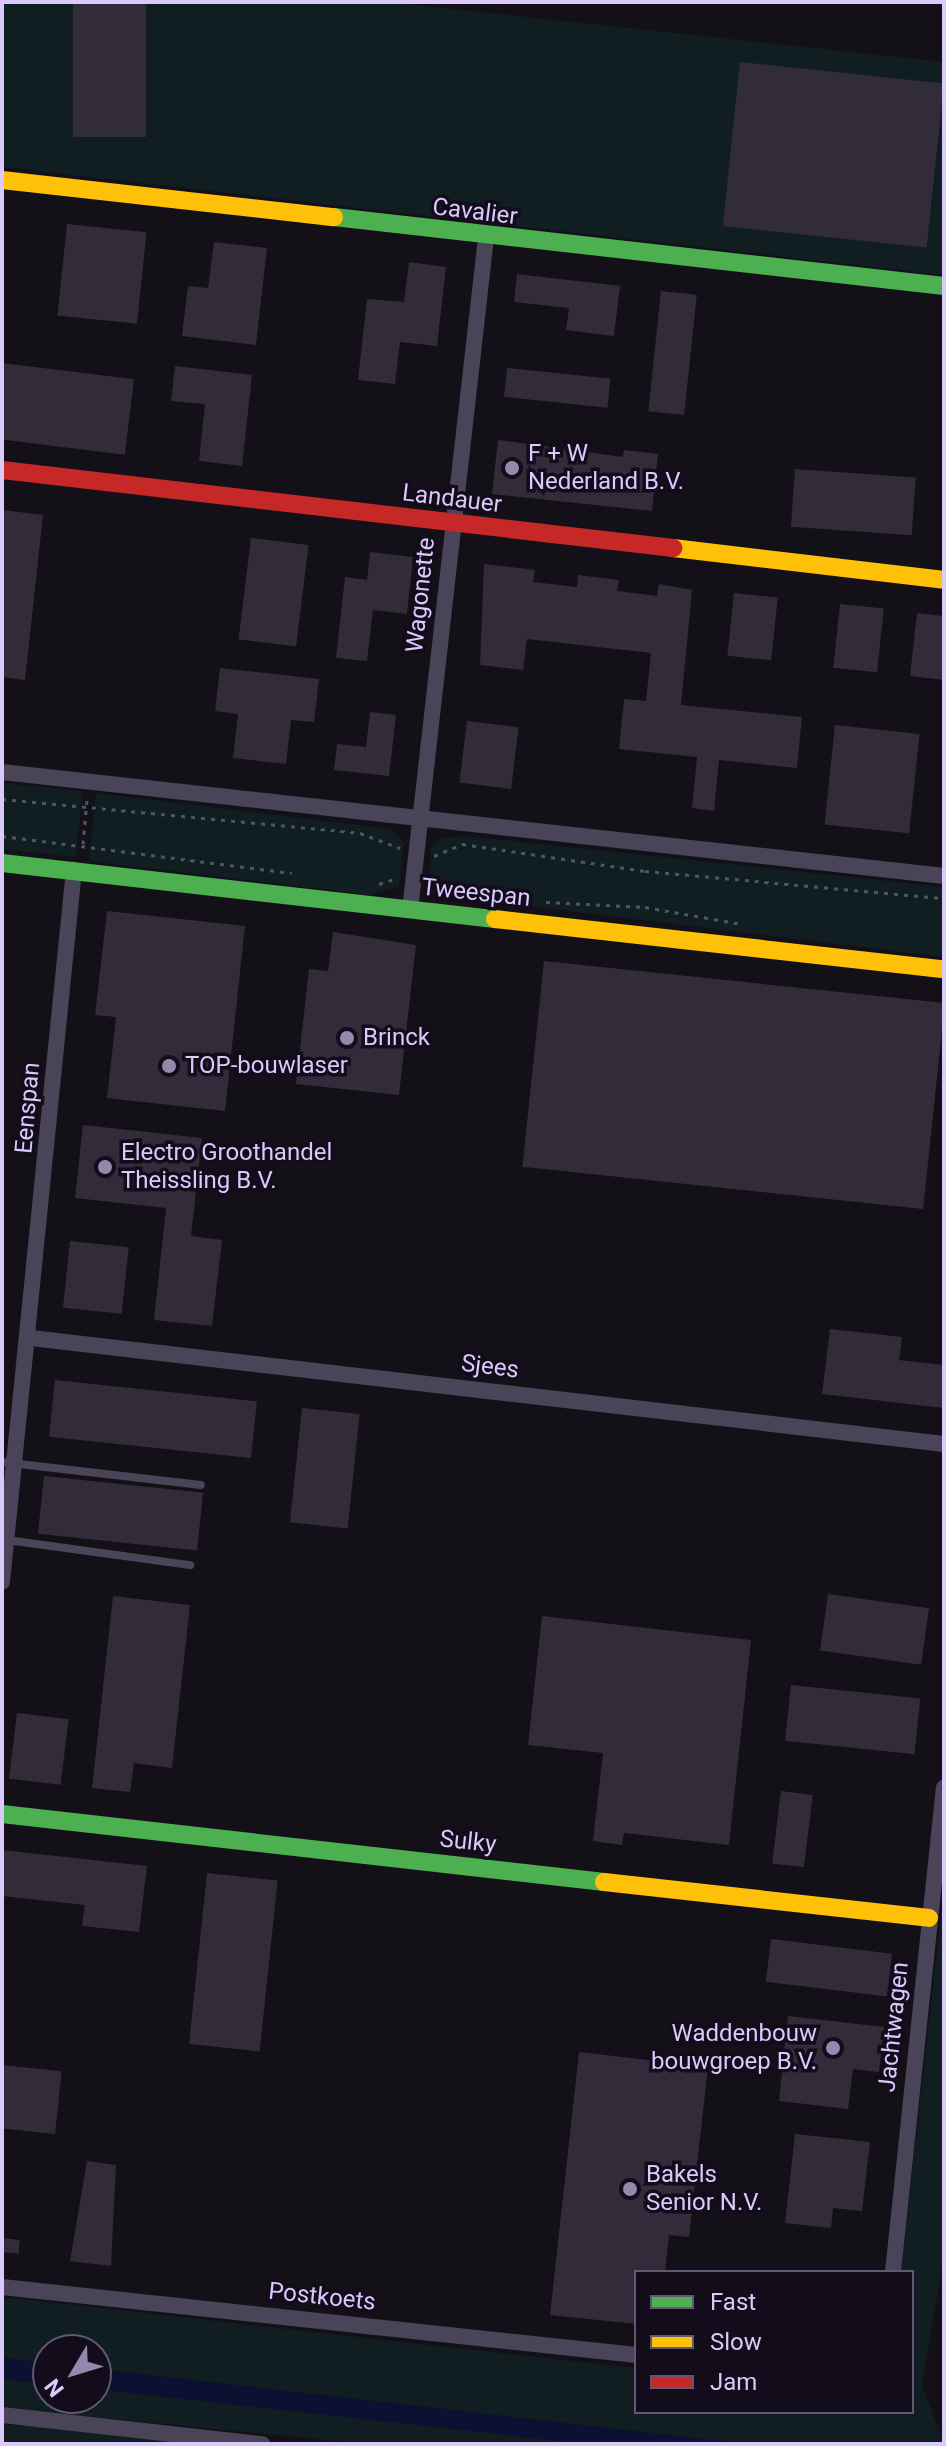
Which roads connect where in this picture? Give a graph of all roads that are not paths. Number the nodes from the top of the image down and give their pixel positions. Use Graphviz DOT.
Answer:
graph roads {
  1 [pos="2,180"];
  2 [pos="486,238"];
  3 [pos="944,286"];
  4 [pos="2,470"];
  5 [pos="452,524"];
  6 [pos="944,580"];
  7 [pos="2,772"];
  8 [pos="423,821"];
  9 [pos="2,863"];
  10 [pos="74,870"];
  11 [pos="944,876"];
  12 [pos="410,910"];
  13 [pos="944,969"];
  14 [pos="31,1338"];
  15 [pos="944,1444"];
  16 [pos="9,1463"];
  17 [pos="201,1485"];
  18 [pos="6,1529"];
  19 [pos="190,1565"];
  20 [pos="2,1582"];
  21 [pos="944,1788"];
  22 [pos="2,1814"];
  23 [pos="929,1918"];
  24 [pos="893,2270"];
  25 [pos="2,2287"];
  26 [pos="634,2355"];
  27 [pos="2,2415"];
  28 [pos="262,2444"];
  1 -- 2 [label="street, Cavalier"];
  2 -- 3 [label="street, Cavalier"];
  2 -- 5 [label="street, Wagonette"];
  4 -- 5 [label="street, Landauer"];
  5 -- 6 [label="street, Landauer"];
  5 -- 8 [label="street, Wagonette"];
  7 -- 8 [label="street"];
  8 -- 11 [label="street"];
  8 -- 12 [label="street, Wagonette"];
  9 -- 10 [label="street, Tweespan"];
  10 -- 12 [label="street, Tweespan"];
  10 -- 14 [label="street, Eenspan"];
  12 -- 13 [label="street, Tweespan"];
  14 -- 15 [label="street, Sjees"];
  14 -- 16 [label="street, Eenspan"];
  16 -- 17 [label="lane"];
  16 -- 18 [label="street, Eenspan"];
  18 -- 19 [label="lane"];
  18 -- 20 [label="street, Eenspan"];
  21 -- 23 [label="street, Jachtwagen"];
  22 -- 23 [label="street, Sulky"];
  23 -- 24 [label="street, Jachtwagen"];
  25 -- 26 [label="street, Postkoets"];
  27 -- 28 [label="street"];
}
